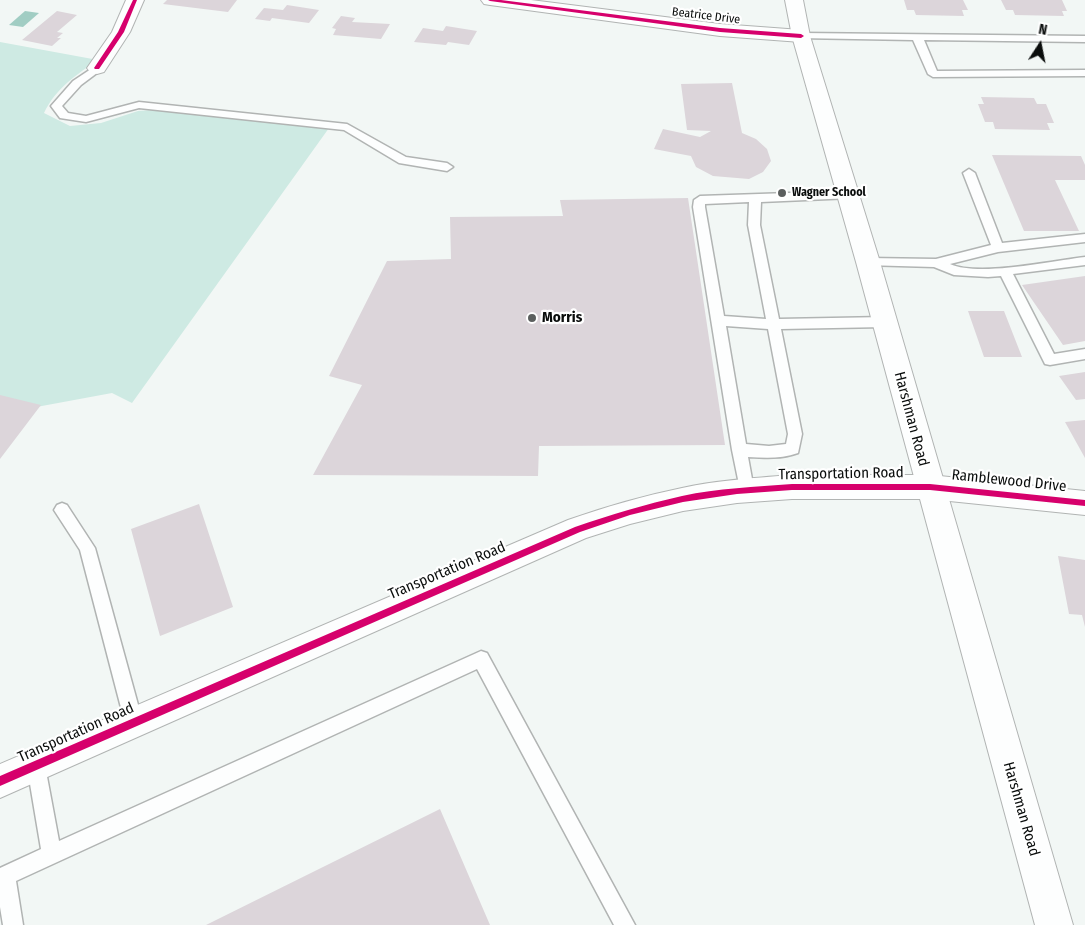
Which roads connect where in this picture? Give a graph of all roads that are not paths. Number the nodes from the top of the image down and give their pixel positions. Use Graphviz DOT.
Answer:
graph roads {
  1 [pos="135,0"];
  2 [pos="490,0"];
  3 [pos="794,0"];
  4 [pos="801,36"];
  5 [pos="918,37"];
  6 [pos="1085,39"];
  7 [pos="97,68"];
  8 [pos="1085,74"];
  9 [pos="447,167"];
  10 [pos="969,173"];
  11 [pos="848,195"];
  12 [pos="755,198"];
  13 [pos="1085,238"];
  14 [pos="998,248"];
  15 [pos="1085,261"];
  16 [pos="868,262"];
  17 [pos="936,263"];
  18 [pos="1005,271"];
  19 [pos="718,321"];
  20 [pos="885,322"];
  21 [pos="774,324"];
  22 [pos="1085,354"];
  23 [pos="739,450"];
  24 [pos="930,487"];
  25 [pos="746,490"];
  26 [pos="1085,503"];
  27 [pos="62,510"];
  28 [pos="134,723"];
  29 [pos="36,766"];
  30 [pos="0,782"];
  31 [pos="52,855"];
  32 [pos="13,925"];
  33 [pos="625,925"];
  34 [pos="1054,925"];
  1 -- 7 [label="street"];
  2 -- 4 [label="street, Beatrice Drive"];
  3 -- 4 [label="street, Harshman Road"];
  4 -- 5 [label="lane"];
  4 -- 11 [label="street, Harshman Road"];
  5 -- 6 [label="lane"];
  5 -- 8 [label="lane"];
  7 -- 9 [label="lane"];
  10 -- 14 [label="lane"];
  11 -- 12 [label="lane"];
  11 -- 16 [label="street, Harshman Road"];
  12 -- 19 [label="lane"];
  12 -- 21 [label="lane"];
  13 -- 14 [label="lane"];
  14 -- 17 [label="lane"];
  15 -- 18 [label="lane"];
  16 -- 17 [label="lane"];
  16 -- 20 [label="street, Harshman Road"];
  17 -- 18 [label="lane"];
  18 -- 22 [label="lane"];
  19 -- 21 [label="lane"];
  19 -- 23 [label="lane"];
  20 -- 21 [label="lane"];
  20 -- 24 [label="street, Harshman Road"];
  21 -- 23 [label="lane"];
  23 -- 25 [label="lane"];
  24 -- 25 [label="street, Transportation Road"];
  24 -- 26 [label="street, Ramblewood Drive"];
  24 -- 34 [label="street, Harshman Road"];
  25 -- 28 [label="street, Transportation Road"];
  27 -- 28 [label="lane"];
  28 -- 29 [label="street, Transportation Road"];
  29 -- 30 [label="street, Transportation Road"];
  29 -- 31 [label="lane"];
  31 -- 32 [label="lane"];
  31 -- 33 [label="lane"];
}
